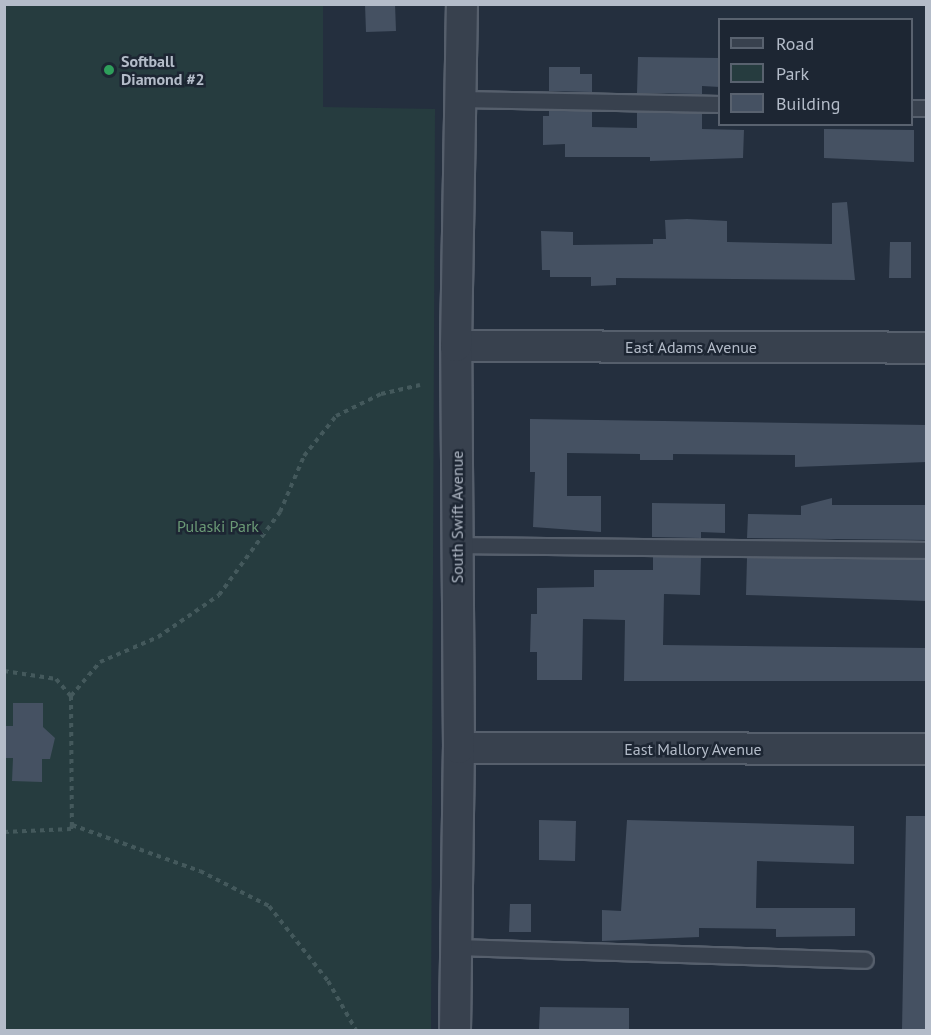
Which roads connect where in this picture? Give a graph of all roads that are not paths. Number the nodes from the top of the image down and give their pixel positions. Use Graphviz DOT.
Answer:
graph roads {
  1 [pos="462,4"];
  2 [pos="460,99"];
  3 [pos="718,104"];
  4 [pos="456,346"];
  5 [pos="927,348"];
  6 [pos="457,545"];
  7 [pos="927,550"];
  8 [pos="459,748"];
  9 [pos="927,749"];
  10 [pos="456,947"];
  11 [pos="865,960"];
  12 [pos="455,1030"];
  1 -- 2 [label="street, South Swift Avenue"];
  2 -- 3 [label="lane"];
  2 -- 4 [label="street, South Swift Avenue"];
  4 -- 5 [label="street, East Adams Avenue"];
  4 -- 6 [label="street, South Swift Avenue"];
  6 -- 7 [label="lane"];
  6 -- 8 [label="street, South Swift Avenue"];
  8 -- 9 [label="street, East Mallory Avenue"];
  8 -- 10 [label="street, South Swift Avenue"];
  10 -- 11 [label="lane"];
  10 -- 12 [label="street, South Swift Avenue"];
}
